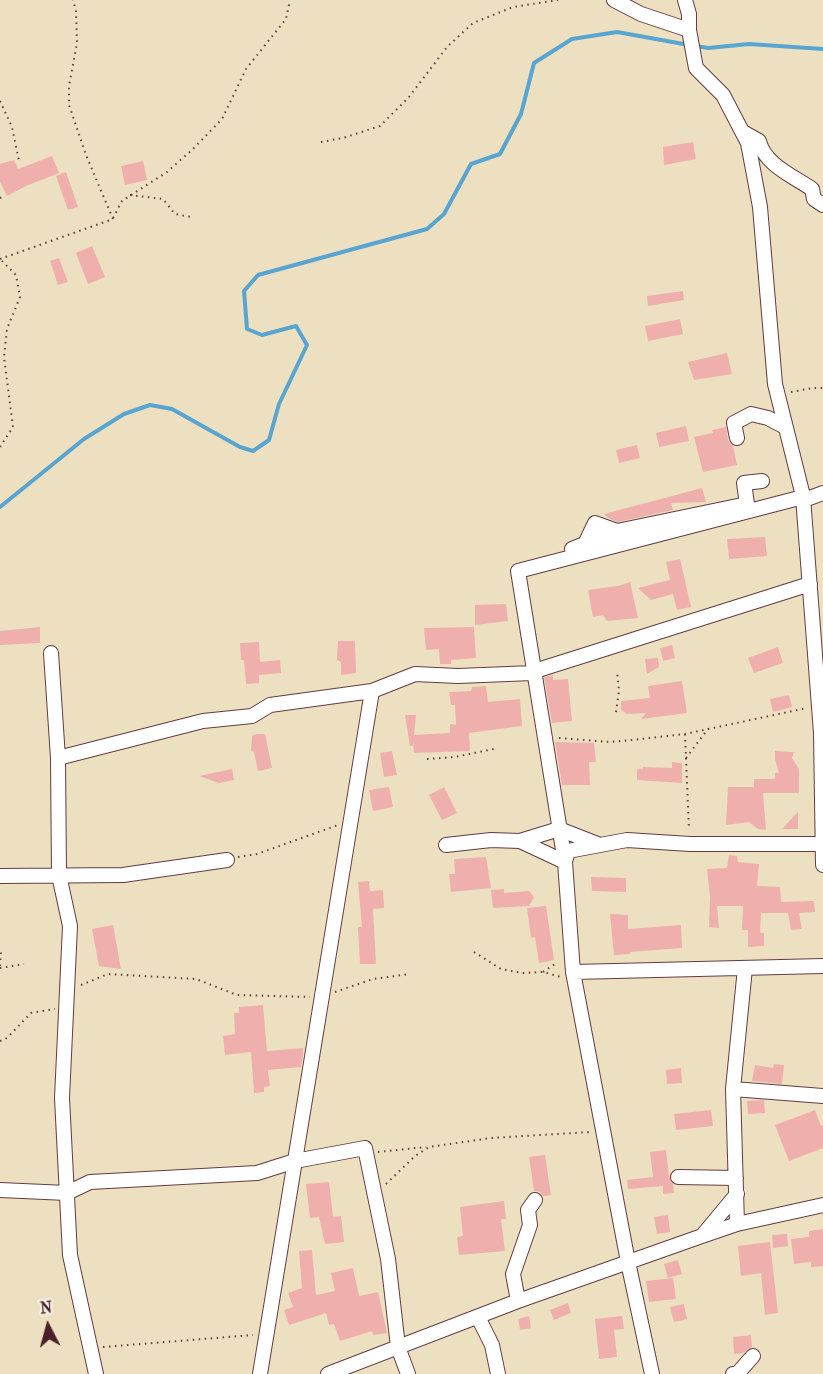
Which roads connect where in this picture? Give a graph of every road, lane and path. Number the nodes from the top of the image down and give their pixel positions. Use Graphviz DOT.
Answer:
graph roads {
  1 [pos="73,0"];
  2 [pos="290,0"];
  3 [pos="558,0"];
  4 [pos="614,0"];
  5 [pos="685,0"];
  6 [pos="689,30"];
  7 [pos="0,101"];
  8 [pos="743,132"];
  9 [pos="321,141"];
  10 [pos="19,161"];
  11 [pos="130,195"];
  12 [pos="4,196"];
  13 [pos="0,198"];
  14 [pos="823,205"];
  15 [pos="191,218"];
  16 [pos="113,219"];
  17 [pos="823,388"];
  18 [pos="777,396"];
  19 [pos="785,427"];
  20 [pos="737,438"];
  21 [pos="0,447"];
  22 [pos="762,481"];
  23 [pos="823,493"];
  24 [pos="804,500"];
  25 [pos="550,562"];
  26 [pos="810,584"];
  27 [pos="818,618"];
  28 [pos="51,653"];
  29 [pos="617,671"];
  30 [pos="534,674"];
  31 [pos="372,691"];
  32 [pos="819,705"];
  33 [pos="616,712"];
  34 [pos="708,729"];
  35 [pos="822,733"];
  36 [pos="684,734"];
  37 [pos="544,740"];
  38 [pos="498,748"];
  39 [pos="58,758"];
  40 [pos="427,759"];
  41 [pos="686,759"];
  42 [pos="351,820"];
  43 [pos="559,829"];
  44 [pos="520,841"];
  45 [pos="690,844"];
  46 [pos="822,844"];
  47 [pos="446,845"];
  48 [pos="601,845"];
  49 [pos="227,860"];
  50 [pos="564,862"];
  51 [pos="823,865"];
  52 [pos="59,875"];
  53 [pos="0,876"];
  54 [pos="1,950"];
  55 [pos="474,952"];
  56 [pos="24,963"];
  57 [pos="823,966"];
  58 [pos="0,967"];
  59 [pos="745,968"];
  60 [pos="410,974"];
  61 [pos="574,976"];
  62 [pos="67,991"];
  63 [pos="322,998"];
  64 [pos="67,1006"];
  65 [pos="0,1041"];
  66 [pos="733,1089"];
  67 [pos="823,1096"];
  68 [pos="603,1131"];
  69 [pos="429,1147"];
  70 [pos="367,1153"];
  71 [pos="295,1161"];
  72 [pos="678,1177"];
  73 [pos="736,1178"];
  74 [pos="0,1190"];
  75 [pos="67,1193"];
  76 [pos="375,1194"];
  77 [pos="736,1194"];
  78 [pos="535,1200"];
  79 [pos="823,1205"];
  80 [pos="738,1224"];
  81 [pos="702,1236"];
  82 [pos="628,1262"];
  83 [pos="518,1301"];
  84 [pos="478,1317"];
  85 [pos="267,1334"];
  86 [pos="398,1347"];
  87 [pos="91,1349"];
  88 [pos="753,1356"];
  89 [pos="495,1372"];
  90 [pos="653,1373"];
  91 [pos="96,1374"];
  92 [pos="260,1374"];
  93 [pos="328,1374"];
  94 [pos="408,1374"];
  95 [pos="733,1374"];
  1 -- 16 [label="path"];
  2 -- 11 [label="path"];
  3 -- 9 [label="path"];
  4 -- 6 [label="street"];
  5 -- 6 [label="street"];
  6 -- 8 [label="street"];
  7 -- 10 [label="path"];
  8 -- 14 [label="street"];
  8 -- 18 [label="street"];
  11 -- 15 [label="path"];
  11 -- 16 [label="path"];
  12 -- 13 [label="path"];
  16 -- 21 [label="path"];
  17 -- 18 [label="path"];
  18 -- 19 [label="street"];
  19 -- 20 [label="street"];
  19 -- 24 [label="street"];
  22 -- 25 [label="street"];
  23 -- 24 [label="street"];
  24 -- 25 [label="street"];
  24 -- 26 [label="street"];
  25 -- 30 [label="street"];
  26 -- 27 [label="street"];
  26 -- 30 [label="street"];
  27 -- 32 [label="street"];
  28 -- 39 [label="street"];
  29 -- 33 [label="path"];
  30 -- 31 [label="street"];
  30 -- 37 [label="street"];
  31 -- 39 [label="street"];
  31 -- 42 [label="street"];
  32 -- 34 [label="path"];
  32 -- 35 [label="street"];
  34 -- 36 [label="path"];
  34 -- 41 [label="path"];
  35 -- 46 [label="street"];
  36 -- 37 [label="path"];
  36 -- 41 [label="path"];
  37 -- 43 [label="street"];
  38 -- 40 [label="path"];
  39 -- 52 [label="street"];
  41 -- 45 [label="path"];
  42 -- 49 [label="path"];
  42 -- 63 [label="street"];
  43 -- 44 [label="street"];
  43 -- 48 [label="street"];
  43 -- 50 [label="street"];
  44 -- 47 [label="street"];
  44 -- 50 [label="street"];
  45 -- 46 [label="street"];
  45 -- 48 [label="street"];
  46 -- 51 [label="street"];
  48 -- 50 [label="street"];
  49 -- 52 [label="street"];
  50 -- 61 [label="street"];
  52 -- 53 [label="street"];
  52 -- 62 [label="street"];
  54 -- 58 [label="path"];
  55 -- 61 [label="path"];
  56 -- 58 [label="path"];
  57 -- 59 [label="street"];
  59 -- 61 [label="street"];
  59 -- 66 [label="street"];
  60 -- 63 [label="path"];
  61 -- 68 [label="street"];
  62 -- 63 [label="path"];
  62 -- 64 [label="street"];
  63 -- 71 [label="street"];
  64 -- 65 [label="path"];
  64 -- 75 [label="street"];
  66 -- 67 [label="street"];
  66 -- 73 [label="street"];
  68 -- 69 [label="path"];
  68 -- 82 [label="street"];
  69 -- 70 [label="path"];
  69 -- 76 [label="path"];
  70 -- 71 [label="street"];
  70 -- 76 [label="street"];
  71 -- 75 [label="street"];
  71 -- 85 [label="street"];
  72 -- 73 [label="street"];
  73 -- 77 [label="street"];
  74 -- 75 [label="street"];
  75 -- 87 [label="street"];
  76 -- 86 [label="street"];
  77 -- 80 [label="street"];
  77 -- 81 [label="street"];
  78 -- 83 [label="street"];
  79 -- 80 [label="street"];
  80 -- 81 [label="street"];
  81 -- 82 [label="street"];
  82 -- 83 [label="street"];
  82 -- 90 [label="street"];
  83 -- 84 [label="street"];
  84 -- 86 [label="street"];
  84 -- 89 [label="street"];
  85 -- 87 [label="path"];
  85 -- 92 [label="street"];
  86 -- 93 [label="street"];
  86 -- 94 [label="street"];
  87 -- 91 [label="street"];
  88 -- 95 [label="street"];
}
